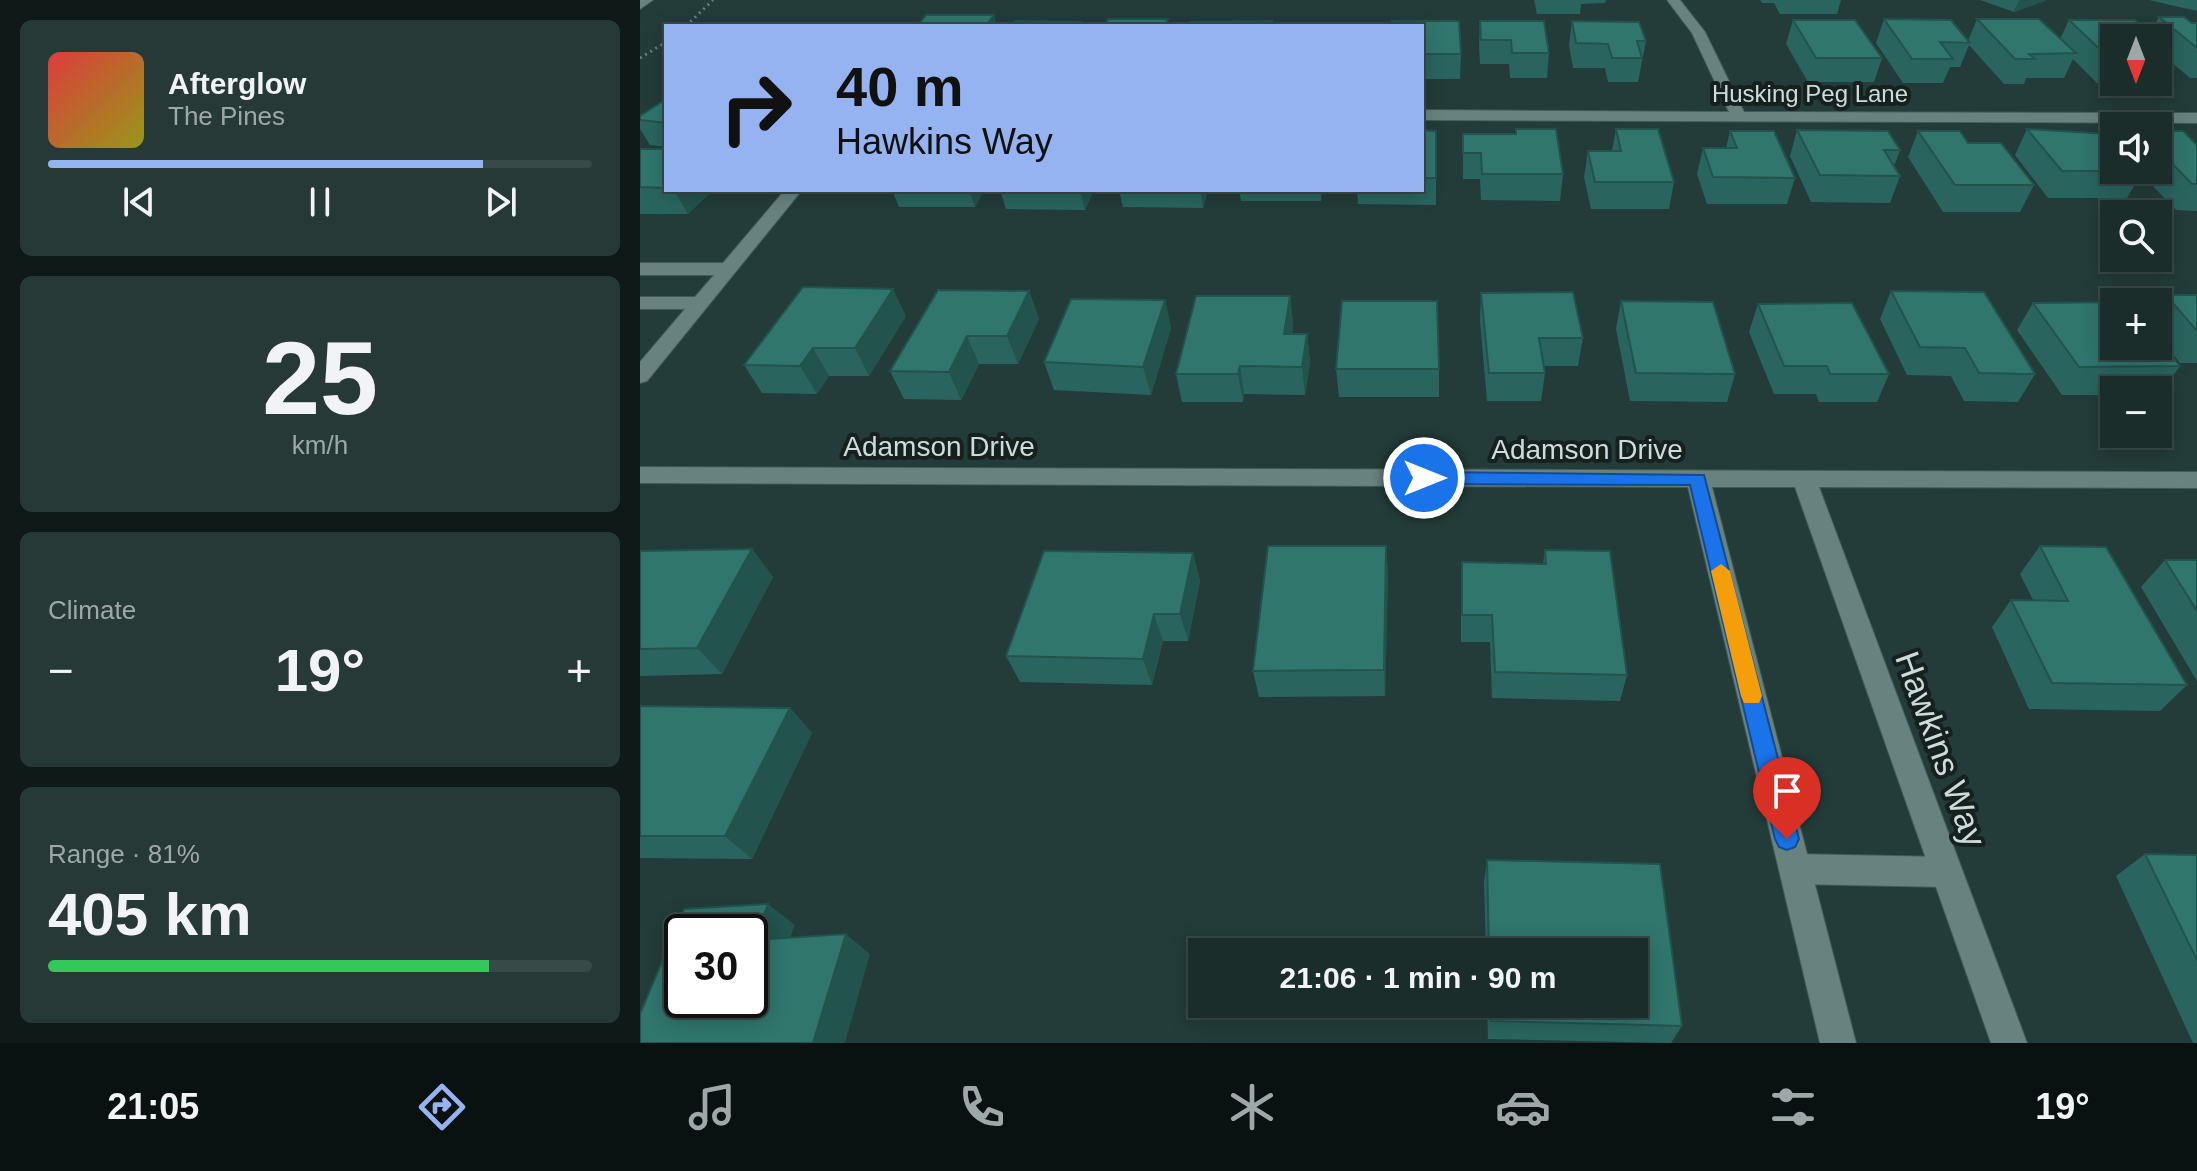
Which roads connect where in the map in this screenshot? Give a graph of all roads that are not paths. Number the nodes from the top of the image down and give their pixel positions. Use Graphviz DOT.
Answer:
graph roads {
  1 [pos="1673,0"];
  2 [pos="1424,115"];
  3 [pos="1739,116"];
  4 [pos="2197,118"];
  5 [pos="792,192"];
  6 [pos="640,269"];
  7 [pos="727,269"];
  8 [pos="640,303"];
  9 [pos="699,303"];
  10 [pos="640,376"];
  11 [pos="640,475"];
  12 [pos="1698,479"];
  13 [pos="1804,479"];
  14 [pos="2197,480"];
  15 [pos="1795,869"];
  16 [pos="1947,872"];
  17 [pos="1838,1043"];
  18 [pos="2009,1043"];
  1 -- 3 [label="street"];
  2 -- 3 [label="street, Husking Peg Lane"];
  3 -- 4 [label="street, Husking Peg Lane"];
  5 -- 7 [label="street"];
  6 -- 7 [label="street"];
  7 -- 9 [label="street"];
  8 -- 9 [label="street"];
  9 -- 10 [label="street"];
  11 -- 12 [label="street, Adamson Drive"];
  12 -- 13 [label="street, Adamson Drive"];
  12 -- 15 [label="street"];
  13 -- 14 [label="street, Adamson Drive"];
  13 -- 16 [label="street, Hawkins Way"];
  15 -- 16 [label="street"];
  15 -- 17 [label="street"];
  16 -- 18 [label="street, Hawkins Way"];
}
